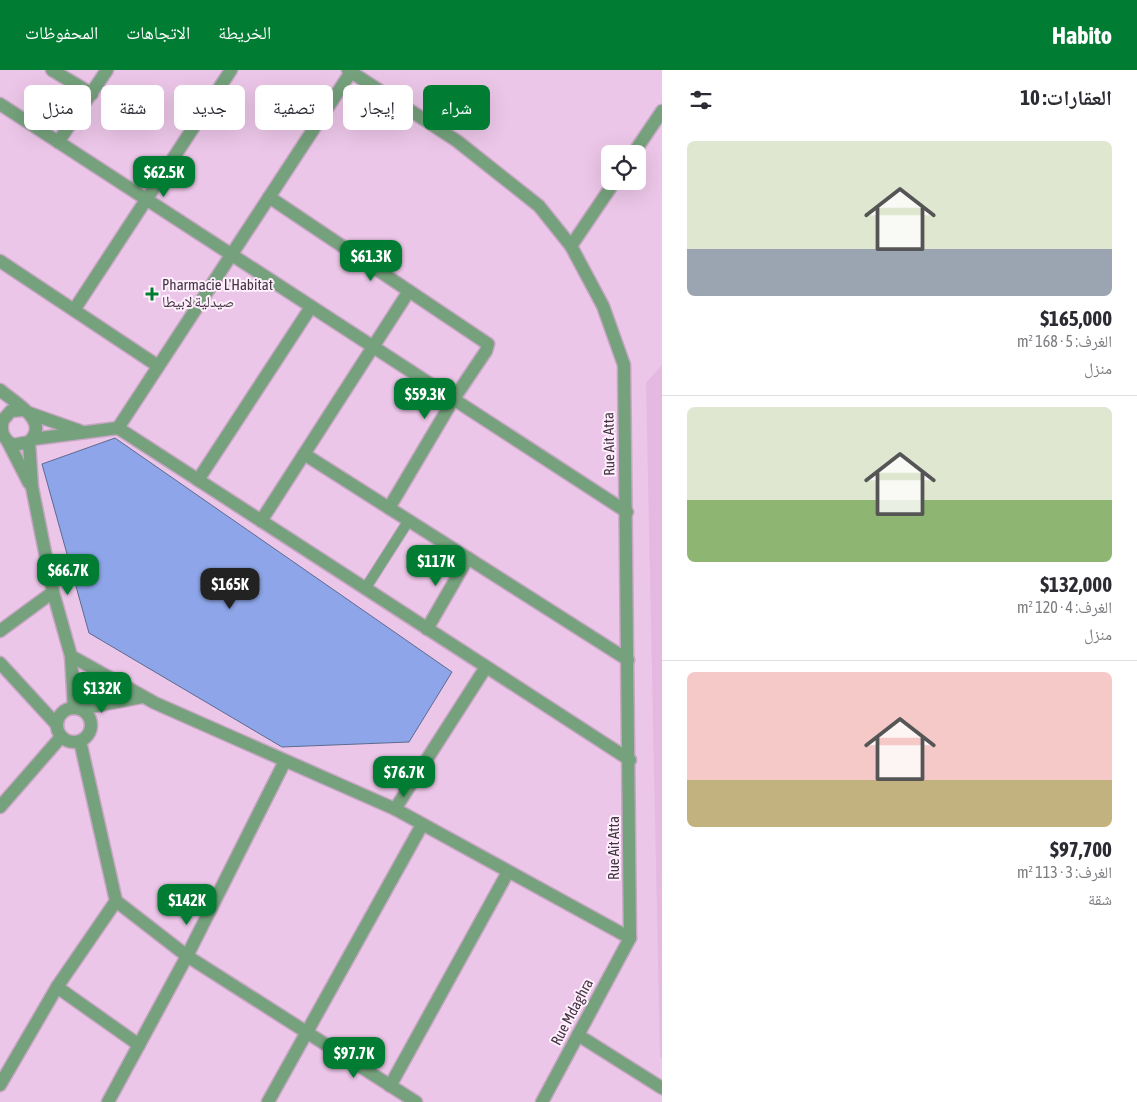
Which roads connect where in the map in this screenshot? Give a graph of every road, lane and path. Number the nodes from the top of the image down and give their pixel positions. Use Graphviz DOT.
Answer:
graph roads {
  1 [pos="52,70"];
  2 [pos="107,70"];
  3 [pos="231,70"];
  4 [pos="350,71"];
  5 [pos="92,94"];
  6 [pos="0,104"];
  7 [pos="662,111"];
  8 [pos="58,142"];
  9 [pos="639,145"];
  10 [pos="609,190"];
  11 [pos="270,197"];
  12 [pos="146,200"];
  13 [pos="571,246"];
  14 [pos="231,255"];
  15 [pos="0,261"];
  16 [pos="409,291"];
  17 [pos="311,307"];
  18 [pos="74,310"];
  19 [pos="373,347"];
  20 [pos="158,366"];
  21 [pos="0,390"];
  22 [pos="453,400"];
  23 [pos="26,412"];
  24 [pos="2,428"];
  25 [pos="118,428"];
  26 [pos="82,431"];
  27 [pos="31,440"];
  28 [pos="304,454"];
  29 [pos="198,480"];
  30 [pos="32,487"];
  31 [pos="388,508"];
  32 [pos="627,512"];
  33 [pos="408,520"];
  34 [pos="261,521"];
  35 [pos="468,558"];
  36 [pos="365,588"];
  37 [pos="53,592"];
  38 [pos="427,629"];
  39 [pos="0,631"];
  40 [pos="71,656"];
  41 [pos="628,660"];
  42 [pos="0,663"];
  43 [pos="486,667"];
  44 [pos="142,697"];
  45 [pos="77,708"];
  46 [pos="59,731"];
  47 [pos="80,741"];
  48 [pos="630,760"];
  49 [pos="285,761"];
  50 [pos="0,807"];
  51 [pos="395,809"];
  52 [pos="422,825"];
  53 [pos="508,872"];
  54 [pos="116,901"];
  55 [pos="630,938"];
  56 [pos="187,956"];
  57 [pos="57,987"];
  58 [pos="308,1031"];
  59 [pos="578,1035"];
  60 [pos="139,1045"];
  61 [pos="0,1085"];
  62 [pos="390,1086"];
  63 [pos="662,1088"];
  64 [pos="108,1102"];
  65 [pos="268,1102"];
  66 [pos="416,1102"];
  67 [pos="542,1102"];
  1 -- 5 [label="street"];
  2 -- 5 [label="street"];
  3 -- 12 [label="street"];
  4 -- 11 [label="street"];
  4 -- 13 [label="street, Rue Ait Atta"];
  5 -- 8 [label="street"];
  6 -- 8 [label="street"];
  7 -- 9 [label="street"];
  8 -- 12 [label="street"];
  10 -- 13 [label="street"];
  11 -- 14 [label="street"];
  11 -- 16 [label="street"];
  12 -- 14 [label="street"];
  12 -- 18 [label="street"];
  13 -- 32 [label="street, Rue Ait Atta"];
  14 -- 17 [label="street"];
  14 -- 20 [label="street"];
  15 -- 18 [label="street"];
  16 -- 19 [label="street"];
  16 -- 22 [label="street"];
  17 -- 19 [label="street"];
  17 -- 29 [label="street"];
  18 -- 20 [label="street"];
  19 -- 22 [label="street"];
  19 -- 28 [label="street"];
  20 -- 25 [label="street"];
  21 -- 23 [label="street"];
  22 -- 31 [label="street"];
  22 -- 32 [label="street"];
  23 -- 24 [label="street"];
  23 -- 26 [label="street"];
  23 -- 27 [label="street"];
  24 -- 27 [label="street"];
  24 -- 30 [label="street"];
  25 -- 26 [label="street"];
  25 -- 29 [label="street"];
  26 -- 27 [label="street"];
  27 -- 30 [label="street"];
  28 -- 31 [label="street"];
  28 -- 34 [label="street"];
  29 -- 34 [label="street"];
  30 -- 37 [label="street"];
  31 -- 33 [label="street"];
  32 -- 41 [label="street, Rue Ait Atta"];
  33 -- 35 [label="street"];
  33 -- 36 [label="lane"];
  34 -- 36 [label="street"];
  35 -- 38 [label="street"];
  35 -- 41 [label="street"];
  36 -- 38 [label="street"];
  37 -- 39 [label="street"];
  37 -- 40 [label="street"];
  38 -- 43 [label="street"];
  40 -- 44 [label="street"];
  40 -- 45 [label="street"];
  41 -- 48 [label="street, Rue Ait Atta"];
  42 -- 46 [label="street"];
  43 -- 48 [label="street"];
  43 -- 51 [label="street"];
  44 -- 45 [label="street"];
  44 -- 49 [label="street"];
  45 -- 46 [label="street"];
  45 -- 47 [label="street"];
  46 -- 47 [label="street"];
  46 -- 50 [label="street"];
  47 -- 54 [label="street"];
  48 -- 55 [label="street, Rue Ait Atta"];
  49 -- 51 [label="street"];
  49 -- 56 [label="street"];
  51 -- 52 [label="street"];
  52 -- 53 [label="street"];
  52 -- 58 [label="street"];
  53 -- 55 [label="street"];
  53 -- 62 [label="street"];
  54 -- 56 [label="street"];
  54 -- 57 [label="street"];
  55 -- 59 [label="street, Rue Mdaghra"];
  56 -- 58 [label="street"];
  56 -- 60 [label="street"];
  57 -- 60 [label="street"];
  57 -- 61 [label="street"];
  58 -- 62 [label="street"];
  58 -- 65 [label="street"];
  59 -- 63 [label="street"];
  59 -- 67 [label="street, Rue Mdaghra"];
  60 -- 64 [label="street"];
  62 -- 66 [label="street"];
}
